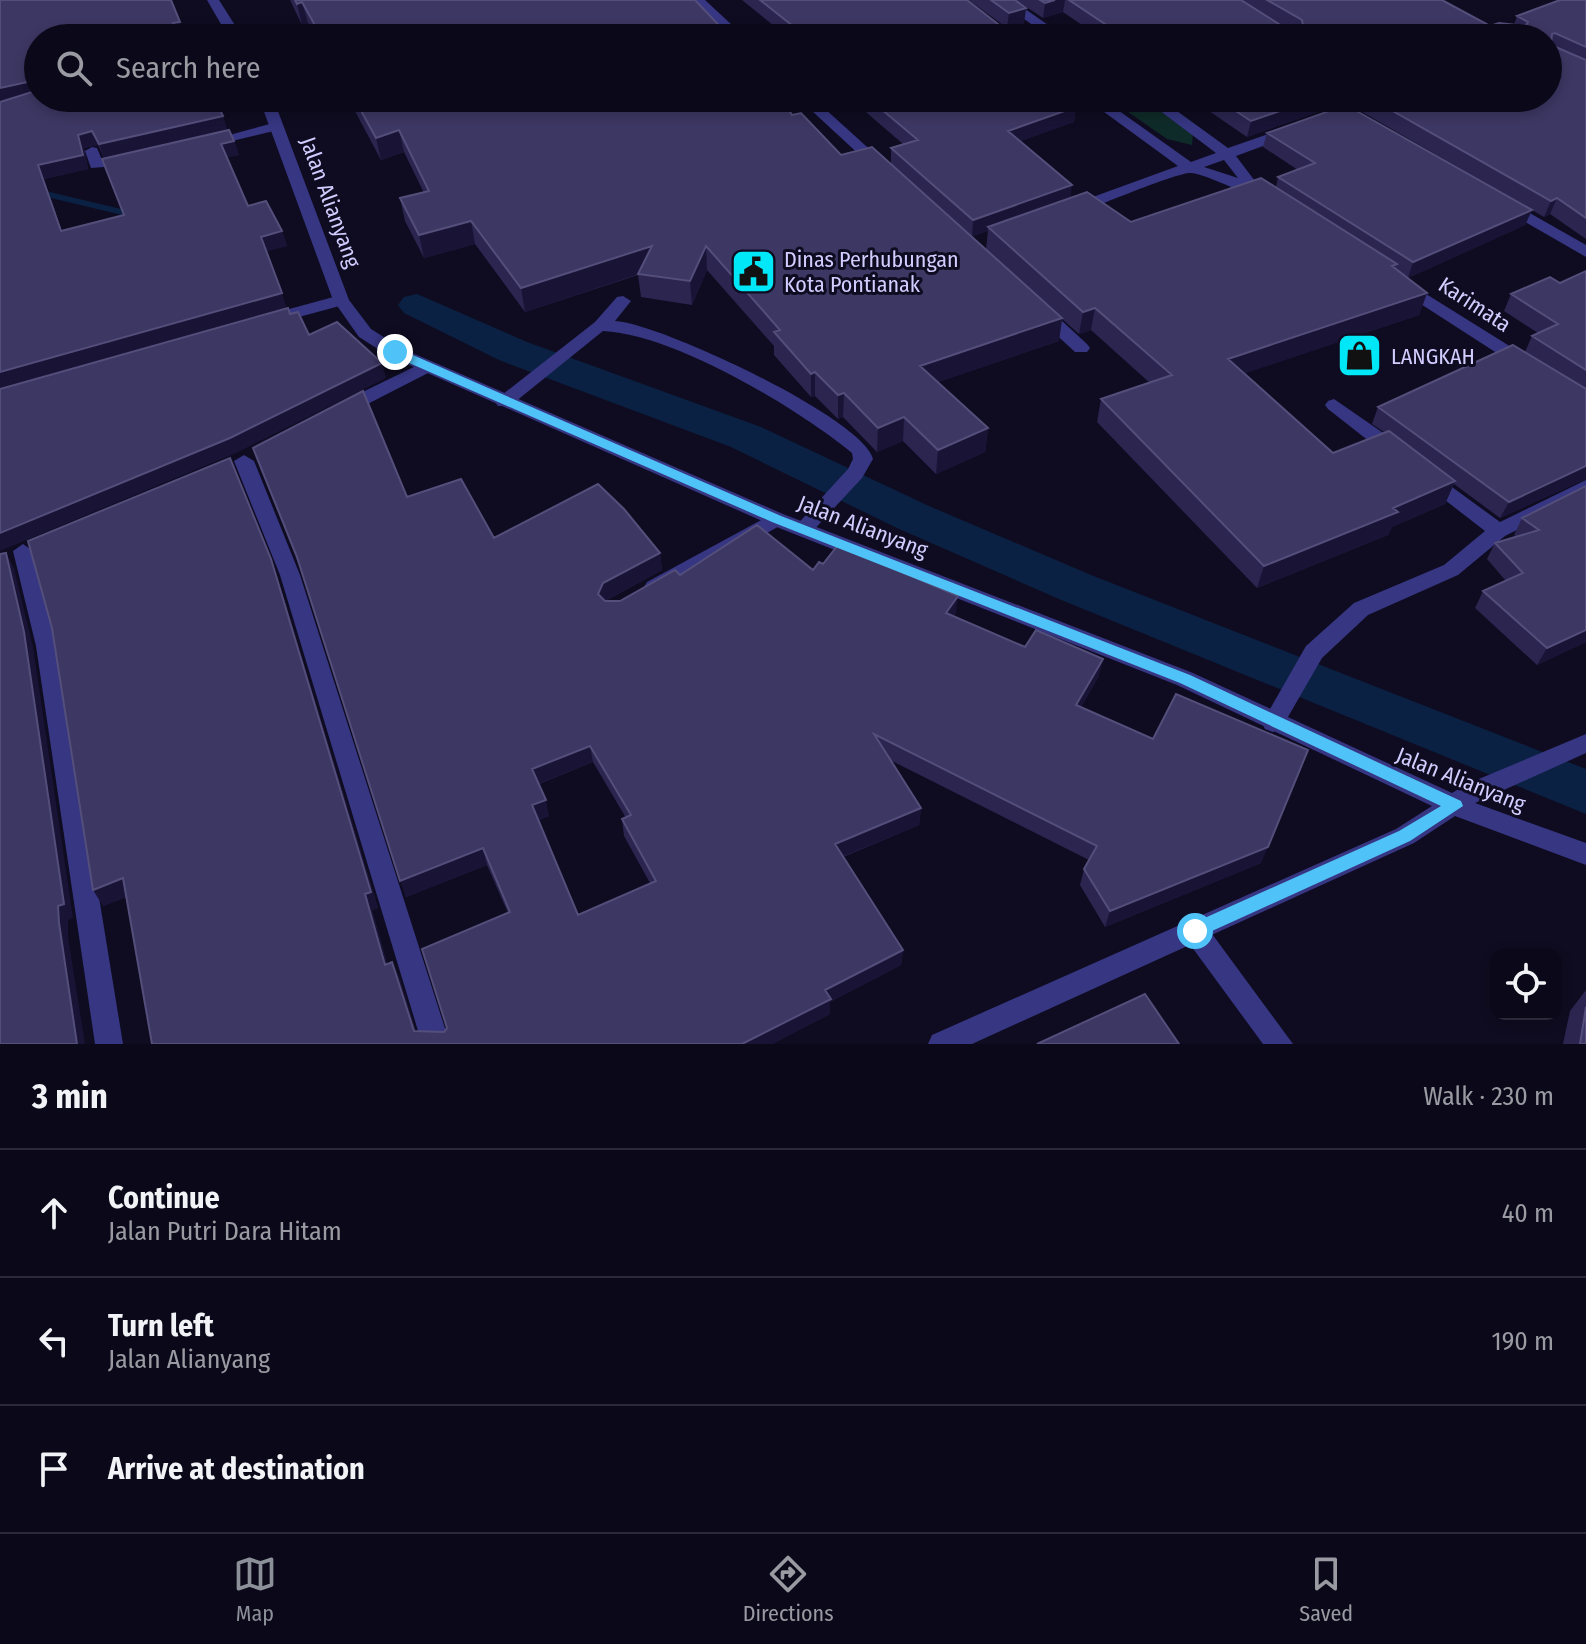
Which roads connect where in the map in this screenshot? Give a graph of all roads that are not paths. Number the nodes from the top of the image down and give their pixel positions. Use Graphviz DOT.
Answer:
graph roads {
  1 [pos="213,0"];
  2 [pos="697,0"];
  3 [pos="1003,0"];
  4 [pos="228,24"];
  5 [pos="724,24"];
  6 [pos="1039,24"];
  7 [pos="272,112"];
  8 [pos="820,112"];
  9 [pos="1112,112"];
  10 [pos="1169,112"];
  11 [pos="1336,112"];
  12 [pos="277,126"];
  13 [pos="1371,126"];
  14 [pos="1301,127"];
  15 [pos="191,147"];
  16 [pos="92,151"];
  17 [pos="1228,155"];
  18 [pos="147,157"];
  19 [pos="1190,168"];
  20 [pos="899,183"];
  21 [pos="1253,188"];
  22 [pos="1492,197"];
  23 [pos="1279,205"];
  24 [pos="1057,215"];
  25 [pos="1586,252"];
  26 [pos="1386,273"];
  27 [pos="1025,297"];
  28 [pos="341,300"];
  29 [pos="623,301"];
  30 [pos="251,325"];
  31 [pos="602,325"];
  32 [pos="1081,348"];
  33 [pos="426,367"];
  34 [pos="1539,373"];
  35 [pos="504,402"];
  36 [pos="1334,405"];
  37 [pos="328,417"];
  38 [pos="243,460"];
  39 [pos="1586,487"];
  40 [pos="776,519"];
  41 [pos="803,529"];
  42 [pos="1498,531"];
  43 [pos="0,562"];
  44 [pos="641,594"];
  45 [pos="1273,723"];
  46 [pos="1586,743"];
  47 [pos="1465,798"];
  48 [pos="1586,854"];
  49 [pos="1195,931"];
  50 [pos="109,1044"];
  51 [pos="436,1044"];
  52 [pos="942,1044"];
  53 [pos="1279,1044"];
  1 -- 4 [label="street"];
  2 -- 5 [label="street"];
  3 -- 6 [label="street"];
  7 -- 12 [label="street, Jalan Alianyang"];
  8 -- 20 [label="street"];
  9 -- 19 [label="street"];
  10 -- 17 [label="street"];
  11 -- 13 [label="street"];
  12 -- 15 [label="street"];
  12 -- 28 [label="street, Jalan Alianyang"];
  14 -- 17 [label="street"];
  16 -- 18 [label="street"];
  17 -- 19 [label="street"];
  17 -- 21 [label="street"];
  19 -- 21 [label="street"];
  19 -- 24 [label="street"];
  21 -- 23 [label="street"];
  22 -- 25 [label="street"];
  26 -- 34 [label="street, Karimata"];
  27 -- 32 [label="street"];
  28 -- 30 [label="street"];
  28 -- 33 [label="street, Jalan Alianyang"];
  29 -- 31 [label="street"];
  31 -- 35 [label="street"];
  31 -- 41 [label="street"];
  33 -- 35 [label="street, Jalan Alianyang"];
  33 -- 37 [label="street"];
  35 -- 40 [label="street, Jalan Alianyang"];
  36 -- 42 [label="street"];
  38 -- 51 [label="street"];
  39 -- 42 [label="street"];
  40 -- 41 [label="street, Jalan Alianyang"];
  40 -- 44 [label="street"];
  41 -- 45 [label="street, Jalan Alianyang"];
  42 -- 45 [label="street"];
  43 -- 50 [label="street"];
  45 -- 47 [label="street, Jalan Alianyang"];
  46 -- 47 [label="street"];
  47 -- 48 [label="street, Jalan Alianyang"];
  47 -- 49 [label="street"];
  49 -- 52 [label="street"];
  49 -- 53 [label="street"];
}
